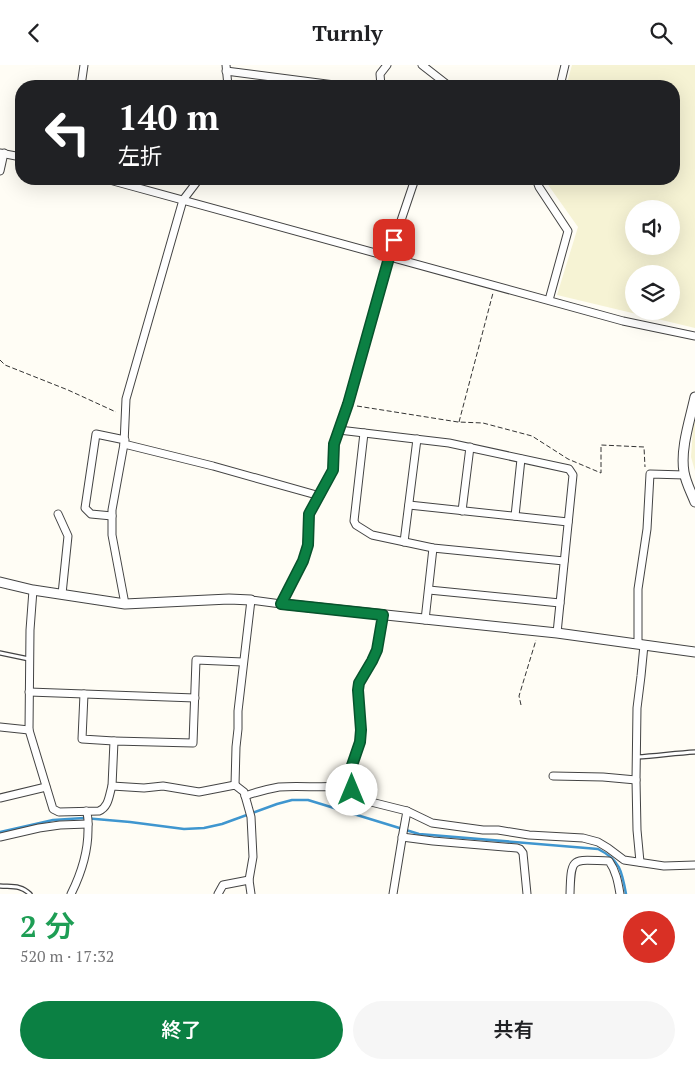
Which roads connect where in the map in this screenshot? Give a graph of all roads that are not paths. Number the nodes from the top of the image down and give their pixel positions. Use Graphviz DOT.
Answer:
graph roads {
  1 [pos="84,65"];
  2 [pos="387,65"];
  3 [pos="422,65"];
  4 [pos="565,65"];
  5 [pos="226,68"];
  6 [pos="82,80"];
  7 [pos="303,80"];
  8 [pos="380,80"];
  9 [pos="441,80"];
  10 [pos="561,80"];
  11 [pos="2,153"];
  12 [pos="15,156"];
  13 [pos="0,171"];
  14 [pos="129,185"];
  15 [pos="194,185"];
  16 [pos="413,185"];
  17 [pos="538,185"];
  18 [pos="183,199"];
  19 [pos="389,256"];
  20 [pos="549,301"];
  21 [pos="695,336"];
  22 [pos="695,397"];
  23 [pos="339,430"];
  24 [pos="364,433"];
  25 [pos="417,439"];
  26 [pos="124,442"];
  27 [pos="470,447"];
  28 [pos="521,459"];
  29 [pos="685,475"];
  30 [pos="320,496"];
  31 [pos="695,502"];
  32 [pos="409,505"];
  33 [pos="462,511"];
  34 [pos="58,514"];
  35 [pos="112,516"];
  36 [pos="515,516"];
  37 [pos="568,521"];
  38 [pos="404,542"];
  39 [pos="433,548"];
  40 [pos="564,561"];
  41 [pos="0,582"];
  42 [pos="33,590"];
  43 [pos="429,590"];
  44 [pos="62,594"];
  45 [pos="251,600"];
  46 [pos="560,603"];
  47 [pos="125,604"];
  48 [pos="281,604"];
  49 [pos="383,615"];
  50 [pos="426,620"];
  51 [pos="557,633"];
  52 [pos="641,645"];
  53 [pos="695,652"];
  54 [pos="0,653"];
  55 [pos="30,659"];
  56 [pos="243,662"];
  57 [pos="30,692"];
  58 [pos="84,694"];
  59 [pos="195,698"];
  60 [pos="0,727"];
  61 [pos="29,730"];
  62 [pos="114,741"];
  63 [pos="695,753"];
  64 [pos="636,757"];
  65 [pos="553,777"];
  66 [pos="636,780"];
  67 [pos="235,785"];
  68 [pos="350,785"];
  69 [pos="112,786"];
  70 [pos="46,787"];
  71 [pos="245,796"];
  72 [pos="0,798"];
  73 [pos="407,814"];
  74 [pos="88,818"];
  75 [pos="402,835"];
  76 [pos="0,837"];
  77 [pos="619,857"];
  78 [pos="640,862"];
  79 [pos="695,865"];
  80 [pos="612,866"];
  81 [pos="249,881"];
  82 [pos="0,886"];
  83 [pos="30,894"];
  84 [pos="71,894"];
  85 [pos="218,894"];
  86 [pos="251,894"];
  87 [pos="393,894"];
  88 [pos="527,894"];
  89 [pos="570,894"];
  90 [pos="620,894"];
  1 -- 6 [label="street"];
  2 -- 8 [label="street"];
  3 -- 9 [label="street"];
  4 -- 10 [label="street"];
  5 -- 7 [label="street"];
  11 -- 12 [label="street"];
  11 -- 13 [label="street"];
  14 -- 18 [label="street"];
  15 -- 18 [label="street"];
  16 -- 19 [label="street"];
  17 -- 20 [label="street"];
  18 -- 19 [label="street"];
  18 -- 26 [label="street"];
  19 -- 20 [label="street"];
  19 -- 23 [label="street"];
  20 -- 21 [label="street"];
  22 -- 29 [label="street"];
  23 -- 24 [label="street"];
  23 -- 30 [label="street"];
  24 -- 25 [label="street"];
  24 -- 38 [label="street"];
  25 -- 27 [label="street"];
  25 -- 32 [label="street"];
  26 -- 30 [label="street"];
  26 -- 35 [label="street"];
  26 -- 35 [label="street"];
  27 -- 28 [label="street"];
  27 -- 33 [label="street"];
  28 -- 36 [label="street"];
  28 -- 37 [label="street"];
  29 -- 31 [label="street"];
  29 -- 52 [label="street"];
  30 -- 48 [label="street"];
  32 -- 33 [label="street"];
  32 -- 38 [label="street"];
  33 -- 36 [label="street"];
  34 -- 44 [label="street"];
  35 -- 47 [label="street"];
  36 -- 37 [label="street"];
  37 -- 40 [label="street"];
  38 -- 39 [label="street"];
  39 -- 40 [label="street"];
  39 -- 43 [label="street"];
  40 -- 46 [label="street"];
  41 -- 42 [label="street"];
  42 -- 44 [label="street"];
  42 -- 55 [label="street"];
  43 -- 46 [label="street"];
  43 -- 50 [label="street"];
  44 -- 47 [label="street"];
  45 -- 47 [label="street"];
  45 -- 48 [label="street"];
  45 -- 56 [label="street"];
  46 -- 51 [label="street"];
  48 -- 49 [label="street"];
  49 -- 50 [label="street"];
  49 -- 68 [label="street"];
  50 -- 51 [label="street"];
  51 -- 52 [label="street"];
  52 -- 53 [label="street"];
  52 -- 64 [label="street"];
  54 -- 55 [label="lane"];
  55 -- 57 [label="street"];
  56 -- 59 [label="street"];
  56 -- 67 [label="street"];
  57 -- 58 [label="street"];
  57 -- 61 [label="street"];
  58 -- 59 [label="street"];
  58 -- 62 [label="street"];
  59 -- 62 [label="street"];
  60 -- 61 [label="street"];
  61 -- 70 [label="street"];
  62 -- 69 [label="street"];
  63 -- 64 [label="lane"];
  64 -- 66 [label="street"];
  65 -- 66 [label="street"];
  66 -- 78 [label="street"];
  67 -- 69 [label="street"];
  67 -- 71 [label="street"];
  68 -- 71 [label="street"];
  68 -- 73 [label="street"];
  69 -- 74 [label="street"];
  70 -- 72 [label="street"];
  70 -- 74 [label="street"];
  71 -- 81 [label="street"];
  73 -- 75 [label="street"];
  73 -- 77 [label="street"];
  74 -- 76 [label="street"];
  74 -- 84 [label="street"];
  75 -- 87 [label="street"];
  75 -- 88 [label="street"];
  77 -- 78 [label="street"];
  77 -- 80 [label="street"];
  78 -- 79 [label="street"];
  80 -- 89 [label="street"];
  80 -- 90 [label="street"];
  81 -- 85 [label="street"];
  81 -- 86 [label="street"];
  82 -- 83 [label="lane"];
}
